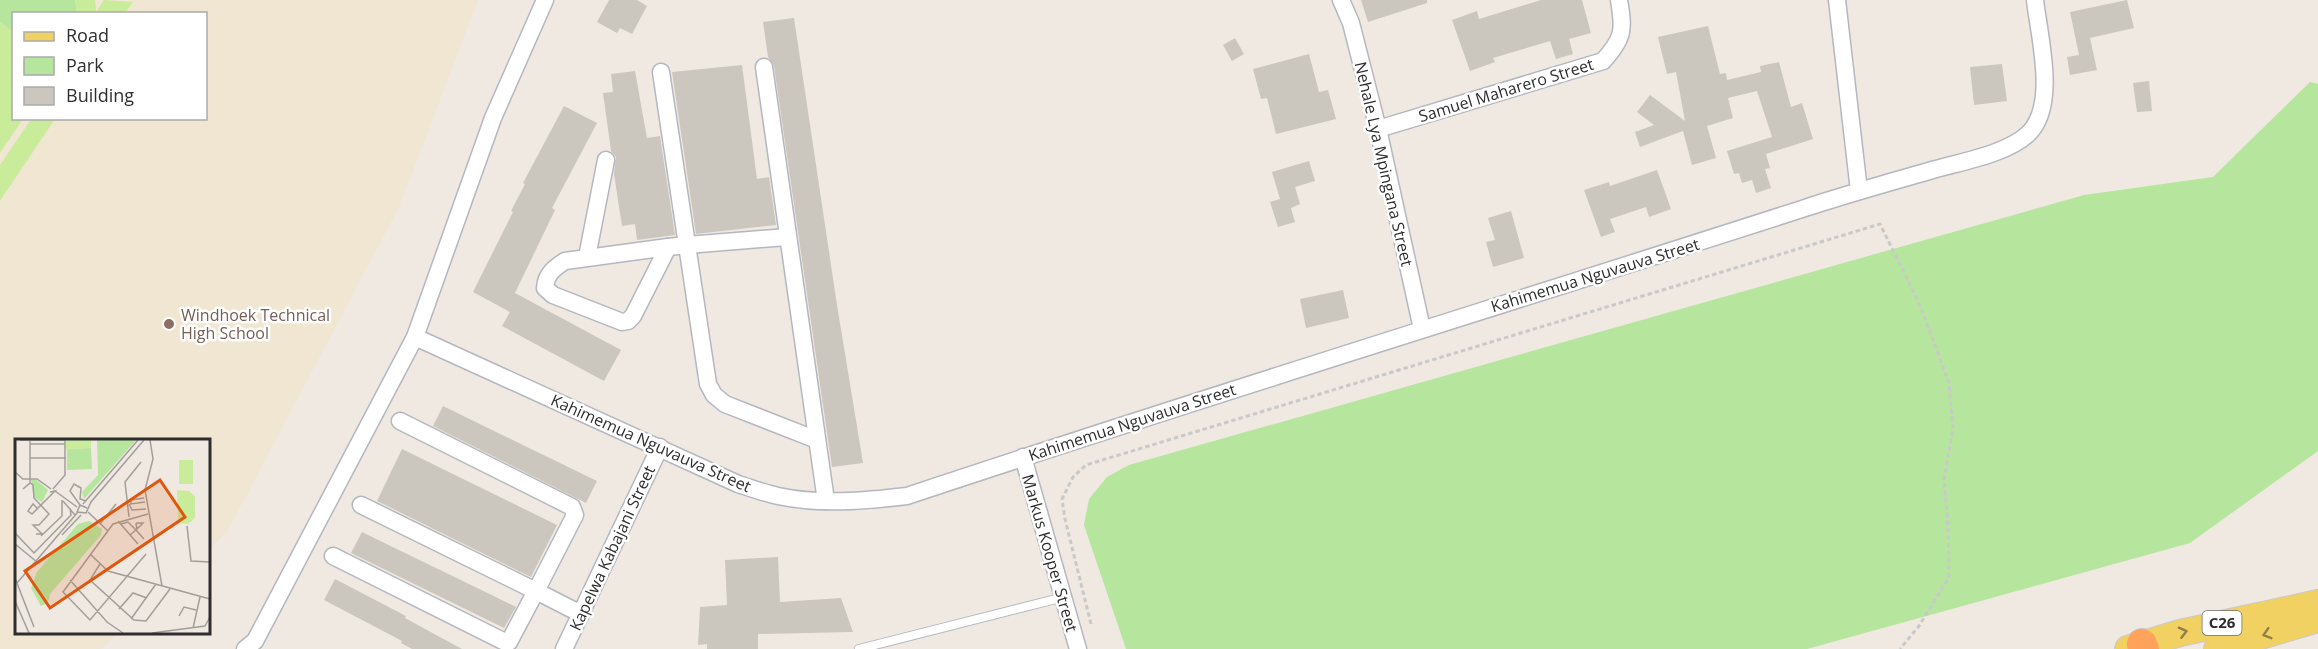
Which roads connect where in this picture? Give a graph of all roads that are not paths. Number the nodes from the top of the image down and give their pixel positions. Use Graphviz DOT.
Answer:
graph roads {
  1 [pos="545,0"];
  2 [pos="1341,0"];
  3 [pos="1619,0"];
  4 [pos="1837,0"];
  5 [pos="2035,0"];
  6 [pos="764,67"];
  7 [pos="661,72"];
  8 [pos="1378,129"];
  9 [pos="606,160"];
  10 [pos="1859,191"];
  11 [pos="787,237"];
  12 [pos="687,245"];
  13 [pos="668,247"];
  14 [pos="587,257"];
  15 [pos="1422,329"];
  16 [pos="415,337"];
  17 [pos="400,421"];
  18 [pos="817,440"];
  19 [pos="660,447"];
  20 [pos="1023,457"];
  21 [pos="826,501"];
  22 [pos="361,505"];
  23 [pos="333,556"];
  24 [pos="536,591"];
  25 [pos="1064,597"];
  26 [pos="2318,603"];
  27 [pos="581,614"];
  28 [pos="2318,619"];
  29 [pos="2138,648"];
  30 [pos="246,649"];
  31 [pos="564,649"];
  32 [pos="859,649"];
  33 [pos="1078,649"];
  34 [pos="2217,649"];
  1 -- 16 [label="street"];
  2 -- 8 [label="street, Nehale Lya Mpingana Street"];
  3 -- 8 [label="street, Samuel Maharero Street"];
  4 -- 10 [label="street"];
  5 -- 10 [label="street, Kahimemua Nguvauva Street"];
  6 -- 11 [label="street"];
  7 -- 12 [label="street"];
  8 -- 15 [label="street, Nehale Lya Mpingana Street"];
  9 -- 14 [label="street"];
  10 -- 15 [label="street, Kahimemua Nguvauva Street"];
  11 -- 12 [label="street"];
  11 -- 18 [label="street"];
  12 -- 13 [label="street"];
  12 -- 18 [label="street"];
  13 -- 14 [label="street"];
  13 -- 14 [label="street"];
  15 -- 20 [label="street, Kahimemua Nguvauva Street"];
  16 -- 19 [label="street, Kahimemua Nguvauva Street"];
  16 -- 30 [label="street"];
  17 -- 24 [label="street"];
  18 -- 21 [label="street"];
  19 -- 21 [label="street, Kahimemua Nguvauva Street"];
  19 -- 27 [label="street, Kapelwa Kabajani Street"];
  20 -- 21 [label="street, Kahimemua Nguvauva Street"];
  20 -- 25 [label="street, Markus Kooper Street"];
  22 -- 24 [label="street"];
  23 -- 24 [label="street"];
  24 -- 27 [label="street"];
  25 -- 32 [label="lane"];
  25 -- 33 [label="street, Markus Kooper Street"];
  29 -- 26 [label="main road, C26, one-way"];
  27 -- 31 [label="street, Kapelwa Kabajani Street"];
  28 -- 34 [label="main road, C26, one-way"];
}
